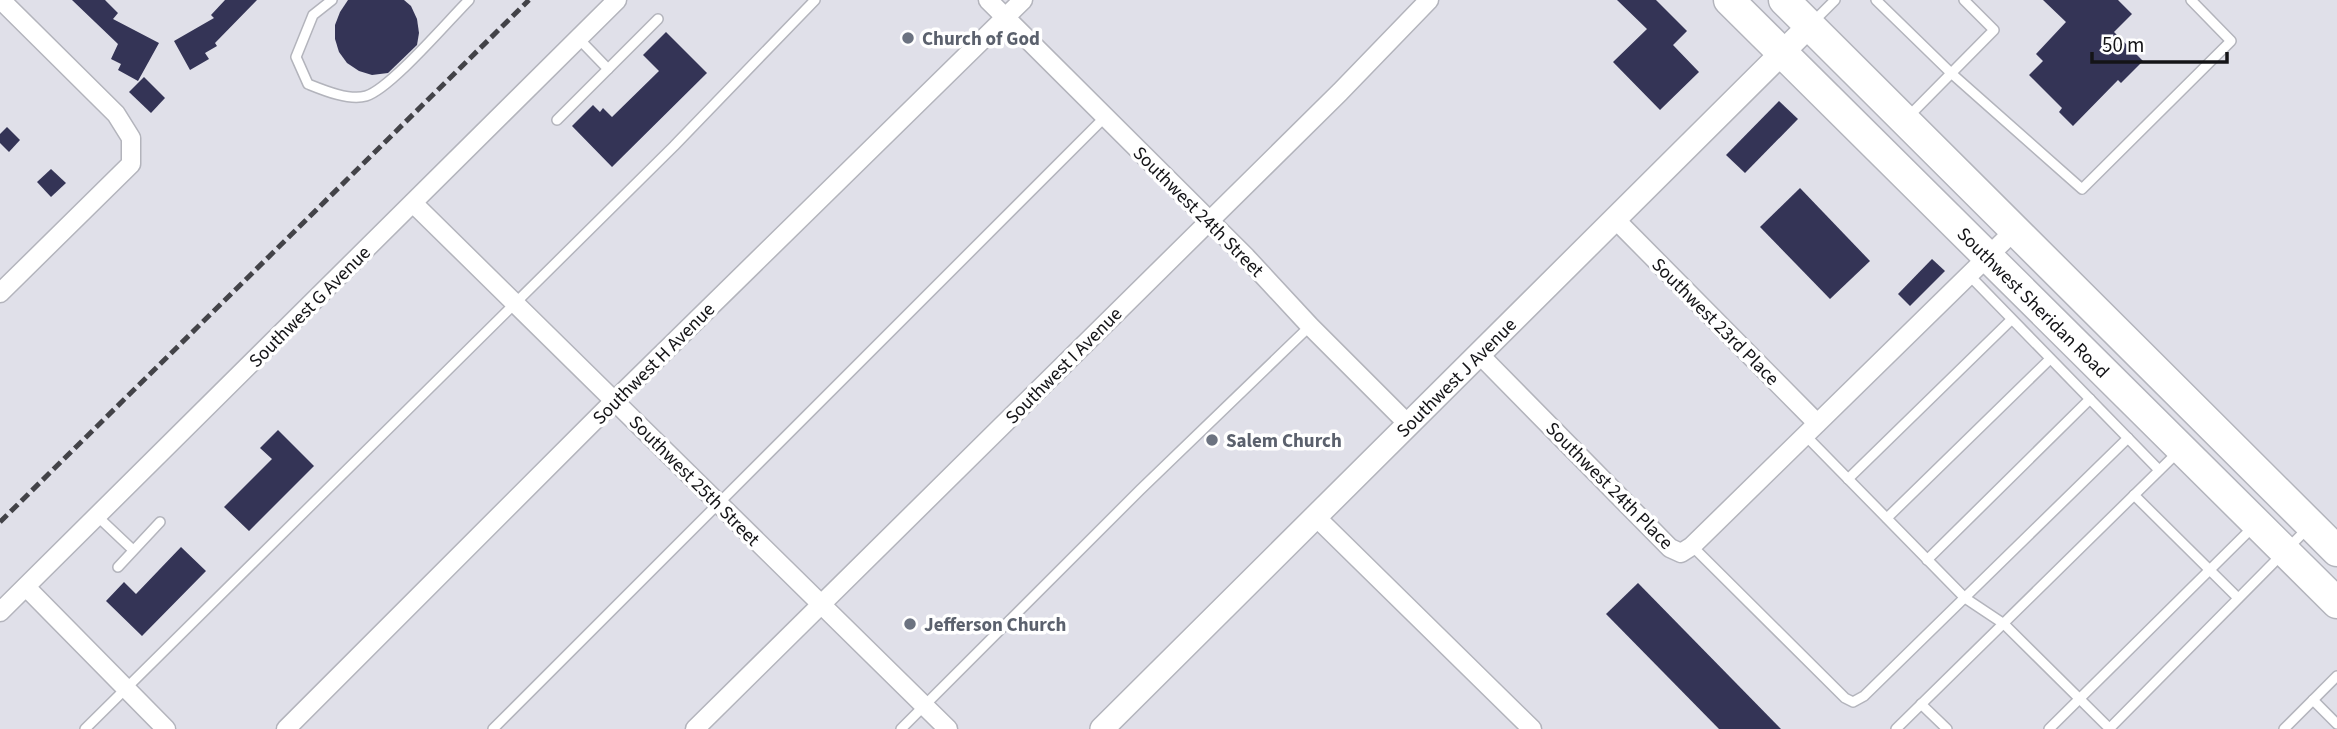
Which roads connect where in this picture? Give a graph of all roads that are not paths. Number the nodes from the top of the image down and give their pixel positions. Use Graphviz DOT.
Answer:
graph roads {
  1 [pos="1,0"];
  2 [pos="332,0"];
  3 [pos="469,0"];
  4 [pos="617,0"];
  5 [pos="815,0"];
  6 [pos="988,0"];
  7 [pos="1023,0"];
  8 [pos="1429,0"];
  9 [pos="1729,0"];
  10 [pos="1784,0"];
  11 [pos="1835,0"];
  12 [pos="1876,0"];
  13 [pos="1964,0"];
  14 [pos="2190,0"];
  15 [pos="1005,17"];
  16 [pos="658,19"];
  17 [pos="1810,25"];
  18 [pos="578,38"];
  19 [pos="1782,53"];
  20 [pos="608,69"];
  21 [pos="1951,73"];
  22 [pos="1105,117"];
  23 [pos="1906,119"];
  24 [pos="557,120"];
  25 [pos="413,203"];
  26 [pos="1615,219"];
  27 [pos="1209,221"];
  28 [pos="2015,230"];
  29 [pos="1978,265"];
  30 [pos="0,293"];
  31 [pos="515,303"];
  32 [pos="2011,320"];
  33 [pos="1310,326"];
  34 [pos="1479,354"];
  35 [pos="2050,359"];
  36 [pos="2090,399"];
  37 [pos="614,401"];
  38 [pos="1408,424"];
  39 [pos="1811,429"];
  40 [pos="2128,438"];
  41 [pos="2181,449"];
  42 [pos="2159,470"];
  43 [pos="1848,479"];
  44 [pos="2134,495"];
  45 [pos="718,503"];
  46 [pos="97,516"];
  47 [pos="1315,517"];
  48 [pos="1887,518"];
  49 [pos="160,522"];
  50 [pos="2257,523"];
  51 [pos="2311,525"];
  52 [pos="1692,546"];
  53 [pos="133,550"];
  54 [pos="2285,551"];
  55 [pos="2337,551"];
  56 [pos="1927,560"];
  57 [pos="118,567"];
  58 [pos="2210,570"];
  59 [pos="26,587"];
  60 [pos="1965,598"];
  61 [pos="2238,598"];
  62 [pos="2337,603"];
  63 [pos="821,604"];
  64 [pos="0,612"];
  65 [pos="2004,624"];
  66 [pos="2337,676"];
  67 [pos="126,688"];
  68 [pos="2080,699"];
  69 [pos="2313,700"];
  70 [pos="1922,704"];
  71 [pos="924,706"];
  72 [pos="2337,724"];
  73 [pos="1109,727"];
  74 [pos="85,729"];
  75 [pos="166,729"];
  76 [pos="286,729"];
  77 [pos="493,729"];
  78 [pos="695,729"];
  79 [pos="901,729"];
  80 [pos="948,729"];
  81 [pos="1532,729"];
  82 [pos="1896,729"];
  83 [pos="1947,729"];
  84 [pos="2049,729"];
  85 [pos="2109,729"];
  86 [pos="2284,729"];
  1 -- 30 [label="street"];
  2 -- 3 [label="lane"];
  4 -- 18 [label="street, Southwest G Avenue"];
  5 -- 31 [label="lane"];
  6 -- 15 [label="street, Southwest 24th Street"];
  7 -- 15 [label="street, Southwest H Avenue"];
  8 -- 27 [label="street, Southwest I Avenue"];
  9 -- 19 [label="main road, Southwest Sheridan Road"];
  10 -- 17 [label="main road, Southwest Sheridan Road"];
  11 -- 17 [label="lane"];
  12 -- 21 [label="lane"];
  13 -- 21 [label="lane"];
  14 -- 21 [label="lane"];
  15 -- 22 [label="street, Southwest 24th Street"];
  15 -- 37 [label="street, Southwest H Avenue"];
  16 -- 20 [label="lane"];
  17 -- 19 [label="street, Southwest J Avenue"];
  17 -- 23 [label="main road, Southwest Sheridan Road"];
  18 -- 20 [label="lane"];
  18 -- 25 [label="street, Southwest G Avenue"];
  19 -- 26 [label="street, Southwest J Avenue"];
  19 -- 29 [label="main road, Southwest Sheridan Road"];
  20 -- 24 [label="lane"];
  21 -- 23 [label="lane"];
  22 -- 27 [label="street, Southwest 24th Street"];
  22 -- 45 [label="lane"];
  23 -- 28 [label="main road, Southwest Sheridan Road"];
  25 -- 31 [label="street, Southwest 25th Street"];
  25 -- 46 [label="street, Southwest G Avenue"];
  26 -- 34 [label="street, Southwest J Avenue"];
  26 -- 39 [label="street, Southwest 23rd Place"];
  27 -- 33 [label="street, Southwest 24th Street"];
  27 -- 63 [label="street, Southwest I Avenue"];
  28 -- 29 [label="street, Southwest 24th Place"];
  28 -- 51 [label="main road, Southwest Sheridan Road"];
  29 -- 32 [label="lane"];
  29 -- 39 [label="street, Southwest 24th Place"];
  29 -- 41 [label="main road, Southwest Sheridan Road"];
  31 -- 37 [label="street, Southwest 25th Street"];
  31 -- 67 [label="lane"];
  32 -- 35 [label="lane"];
  32 -- 43 [label="lane"];
  33 -- 38 [label="street, Southwest 24th Street"];
  33 -- 71 [label="lane"];
  34 -- 38 [label="street, Southwest J Avenue"];
  34 -- 52 [label="street, Southwest 24th Place"];
  35 -- 36 [label="lane"];
  35 -- 48 [label="lane"];
  36 -- 40 [label="lane"];
  36 -- 56 [label="lane"];
  37 -- 45 [label="street, Southwest 25th Street"];
  37 -- 76 [label="street, Southwest H Avenue"];
  38 -- 47 [label="street, Southwest J Avenue"];
  39 -- 43 [label="lane"];
  39 -- 52 [label="street, Southwest 24th Place"];
  40 -- 42 [label="lane"];
  40 -- 60 [label="lane"];
  41 -- 42 [label="lane"];
  41 -- 50 [label="main road, Southwest Sheridan Road"];
  42 -- 44 [label="lane"];
  43 -- 48 [label="lane"];
  44 -- 58 [label="lane"];
  44 -- 65 [label="lane"];
  45 -- 63 [label="street, Southwest 25th Street"];
  45 -- 77 [label="lane"];
  46 -- 53 [label="lane"];
  46 -- 59 [label="street, Southwest G Avenue"];
  47 -- 73 [label="street, Southwest J Avenue"];
  47 -- 81 [label="street"];
  48 -- 56 [label="lane"];
  49 -- 53 [label="lane"];
  50 -- 54 [label="main road, Southwest Sheridan Road"];
  50 -- 58 [label="lane"];
  51 -- 54 [label="lane"];
  51 -- 55 [label="main road, Southwest Sheridan Road"];
  52 -- 60 [label="lane"];
  53 -- 57 [label="lane"];
  54 -- 61 [label="lane"];
  54 -- 62 [label="main road, Southwest Sheridan Road"];
  56 -- 60 [label="lane"];
  58 -- 61 [label="lane"];
  58 -- 68 [label="lane"];
  59 -- 64 [label="street, Southwest G Avenue"];
  59 -- 67 [label="street"];
  60 -- 65 [label="lane"];
  61 -- 85 [label="lane"];
  63 -- 71 [label="street, Southwest 25th Street"];
  63 -- 78 [label="street, Southwest I Avenue"];
  65 -- 68 [label="lane"];
  65 -- 70 [label="lane"];
  66 -- 69 [label="lane"];
  67 -- 74 [label="lane"];
  67 -- 75 [label="street"];
  68 -- 84 [label="lane"];
  68 -- 85 [label="lane"];
  69 -- 72 [label="lane"];
  69 -- 86 [label="lane"];
  70 -- 82 [label="lane"];
  70 -- 83 [label="lane"];
  71 -- 79 [label="lane"];
  71 -- 80 [label="street, Southwest 25th Street"];
}
